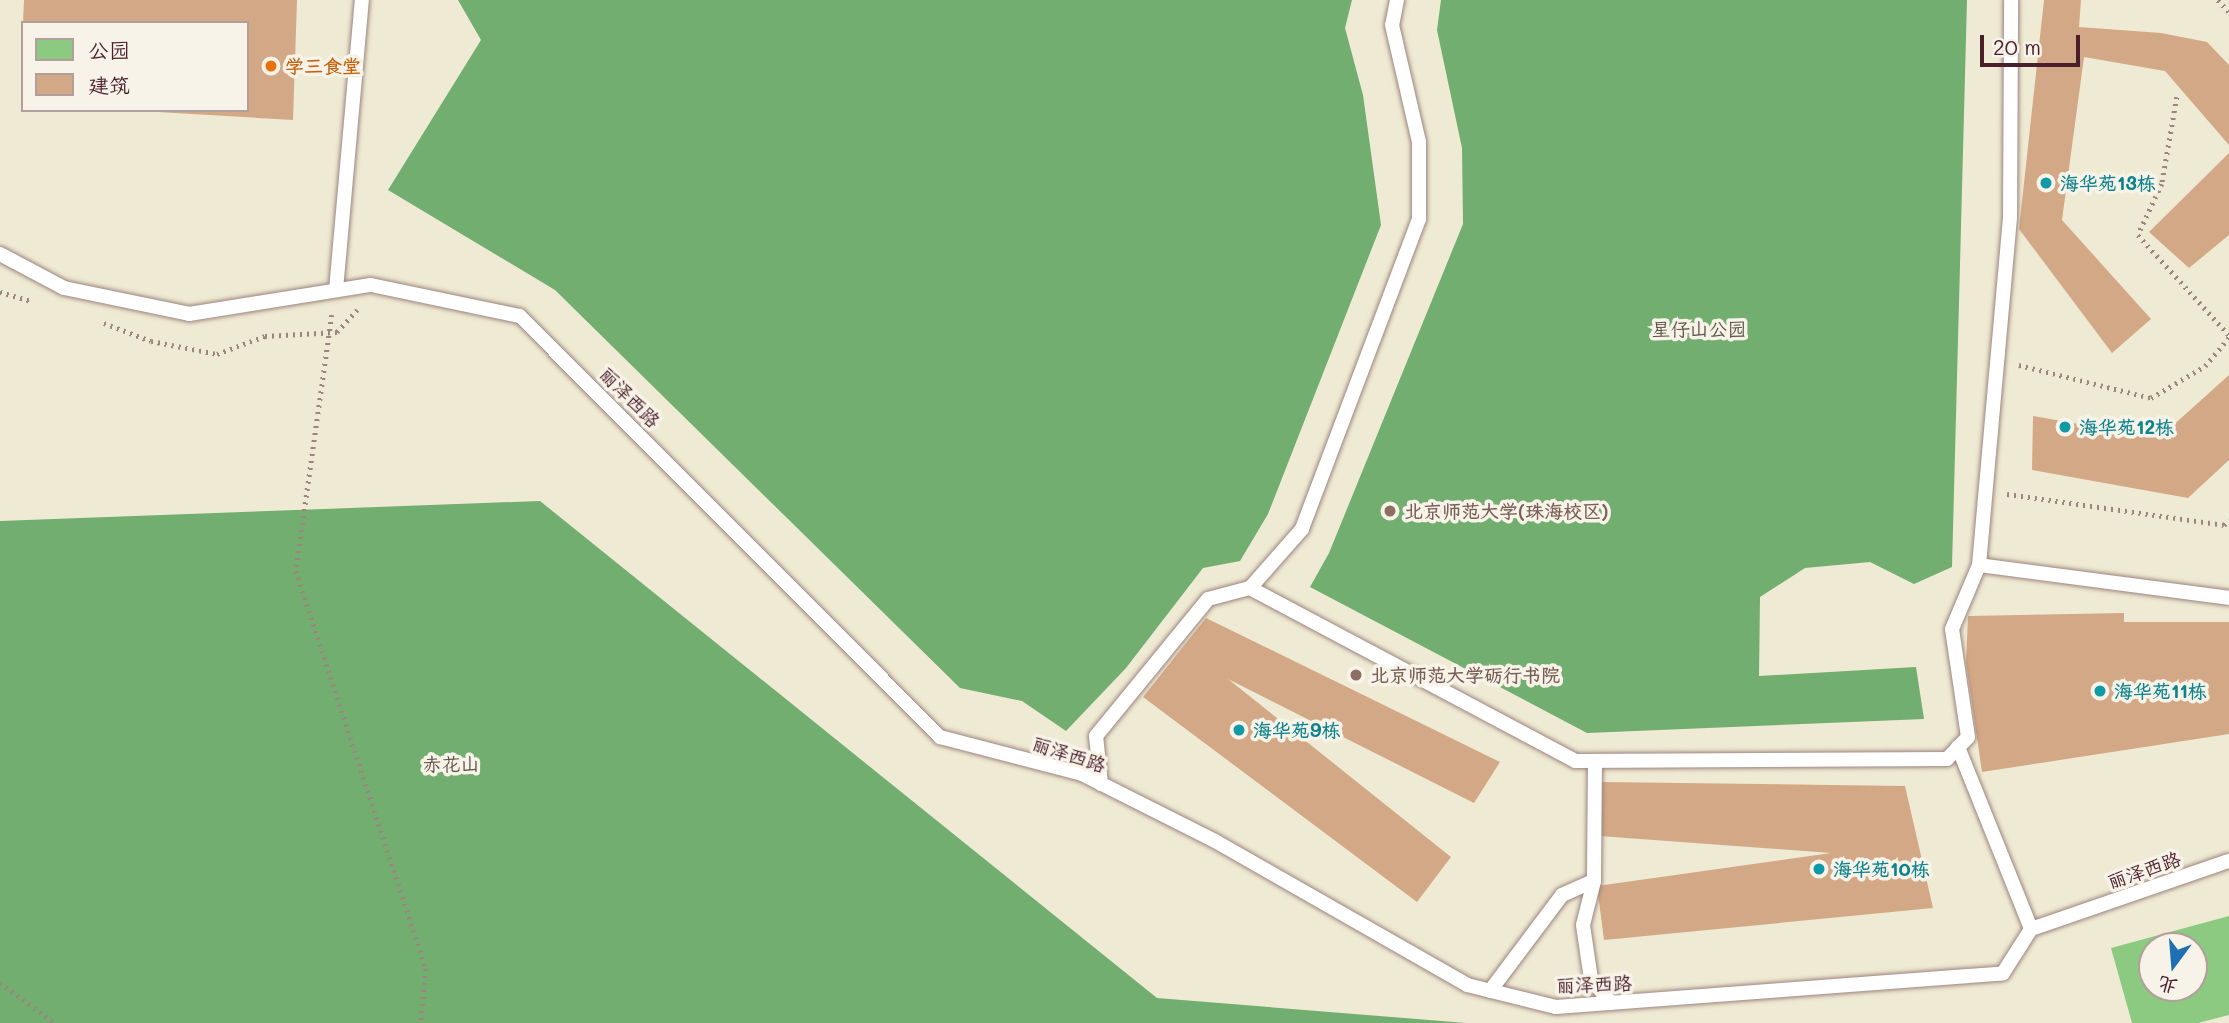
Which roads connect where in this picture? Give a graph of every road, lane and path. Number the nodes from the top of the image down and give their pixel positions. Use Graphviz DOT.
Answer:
graph roads {
  1 [pos="362,0"];
  2 [pos="1397,0"];
  3 [pos="2011,0"];
  4 [pos="2218,0"];
  5 [pos="2229,12"];
  6 [pos="2177,97"];
  7 [pos="0,254"];
  8 [pos="336,290"];
  9 [pos="2229,336"];
  10 [pos="1997,360"];
  11 [pos="1986,491"];
  12 [pos="2229,520"];
  13 [pos="1979,565"];
  14 [pos="1250,588"];
  15 [pos="2229,598"];
  16 [pos="1958,747"];
  17 [pos="1595,761"];
  18 [pos="1101,784"];
  19 [pos="2229,861"];
  20 [pos="1594,881"];
  21 [pos="2031,929"];
  22 [pos="0,983"];
  23 [pos="1490,991"];
  24 [pos="1611,1003"];
  25 [pos="55,1023"];
  26 [pos="421,1023"];
  1 -- 8 [label="lane"];
  2 -- 14 [label="lane"];
  3 -- 10 [label="lane"];
  4 -- 5 [label="path"];
  6 -- 9 [label="path"];
  7 -- 8 [label="lane, 丽泽西路"];
  8 -- 18 [label="lane, 丽泽西路"];
  8 -- 26 [label="path"];
  9 -- 10 [label="path"];
  10 -- 11 [label="lane"];
  11 -- 12 [label="path"];
  11 -- 13 [label="lane"];
  13 -- 15 [label="lane"];
  13 -- 16 [label="lane"];
  14 -- 17 [label="lane"];
  14 -- 18 [label="lane"];
  16 -- 17 [label="lane"];
  16 -- 21 [label="lane"];
  17 -- 20 [label="lane"];
  18 -- 23 [label="lane, 丽泽西路"];
  19 -- 21 [label="lane, 丽泽西路"];
  20 -- 23 [label="lane"];
  20 -- 24 [label="lane"];
  21 -- 24 [label="lane, 丽泽西路"];
  22 -- 25 [label="path"];
  23 -- 24 [label="lane, 丽泽西路"];
}
